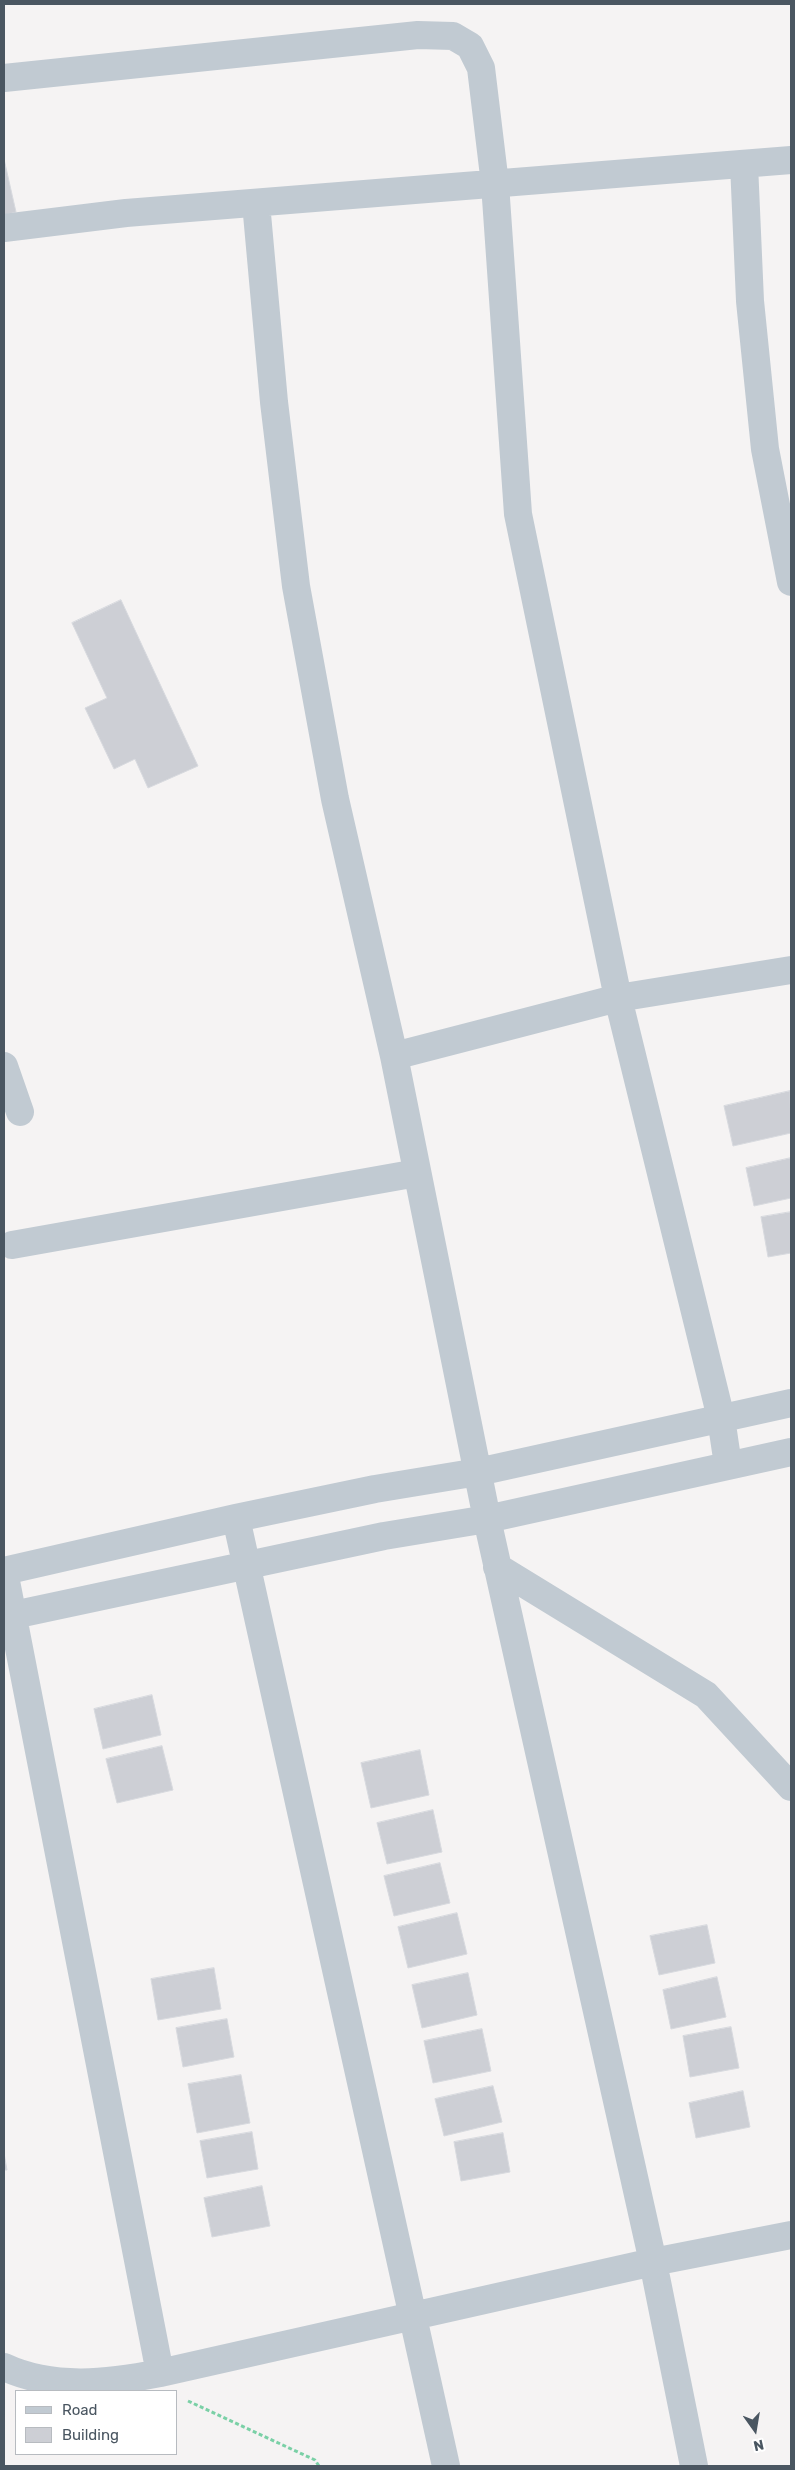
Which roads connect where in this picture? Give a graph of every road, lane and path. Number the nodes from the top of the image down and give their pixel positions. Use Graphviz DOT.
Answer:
graph roads {
  1 [pos="4,78"];
  2 [pos="791,160"];
  3 [pos="744,164"];
  4 [pos="495,184"];
  5 [pos="256,203"];
  6 [pos="4,228"];
  7 [pos="791,582"];
  8 [pos="791,970"];
  9 [pos="618,998"];
  10 [pos="394,1056"];
  11 [pos="4,1066"];
  12 [pos="20,1112"];
  13 [pos="417,1173"];
  14 [pos="12,1245"];
  15 [pos="791,1403"];
  16 [pos="720,1418"];
  17 [pos="791,1452"];
  18 [pos="728,1465"];
  19 [pos="478,1472"];
  20 [pos="236,1518"];
  21 [pos="487,1519"];
  22 [pos="246,1565"];
  23 [pos="497,1566"];
  24 [pos="4,1571"];
  25 [pos="8,1616"];
  26 [pos="791,1787"];
  27 [pos="791,2235"];
  28 [pos="653,2262"];
  29 [pos="413,2316"];
  30 [pos="4,2367"];
  31 [pos="160,2373"];
  32 [pos="185,2400"];
  33 [pos="319,2466"];
  34 [pos="446,2466"];
  35 [pos="694,2466"];
  1 -- 4 [label="street"];
  2 -- 3 [label="street"];
  3 -- 4 [label="street"];
  3 -- 7 [label="street"];
  4 -- 5 [label="street"];
  4 -- 9 [label="street"];
  5 -- 6 [label="street"];
  5 -- 10 [label="street"];
  8 -- 9 [label="street"];
  9 -- 10 [label="street"];
  9 -- 16 [label="street"];
  10 -- 13 [label="street"];
  11 -- 12 [label="street"];
  13 -- 14 [label="street"];
  13 -- 19 [label="street"];
  15 -- 16 [label="street"];
  16 -- 18 [label="street"];
  16 -- 19 [label="street"];
  17 -- 18 [label="street"];
  18 -- 21 [label="street"];
  19 -- 20 [label="street"];
  19 -- 21 [label="street"];
  20 -- 22 [label="street"];
  20 -- 24 [label="street"];
  21 -- 22 [label="street"];
  21 -- 23 [label="street"];
  22 -- 25 [label="street"];
  22 -- 29 [label="street"];
  23 -- 26 [label="street"];
  23 -- 28 [label="street"];
  24 -- 25 [label="street"];
  25 -- 31 [label="street"];
  27 -- 28 [label="street"];
  28 -- 29 [label="street"];
  28 -- 35 [label="street"];
  29 -- 31 [label="street"];
  29 -- 34 [label="street"];
  30 -- 31 [label="street"];
  32 -- 33 [label="path"];
}
